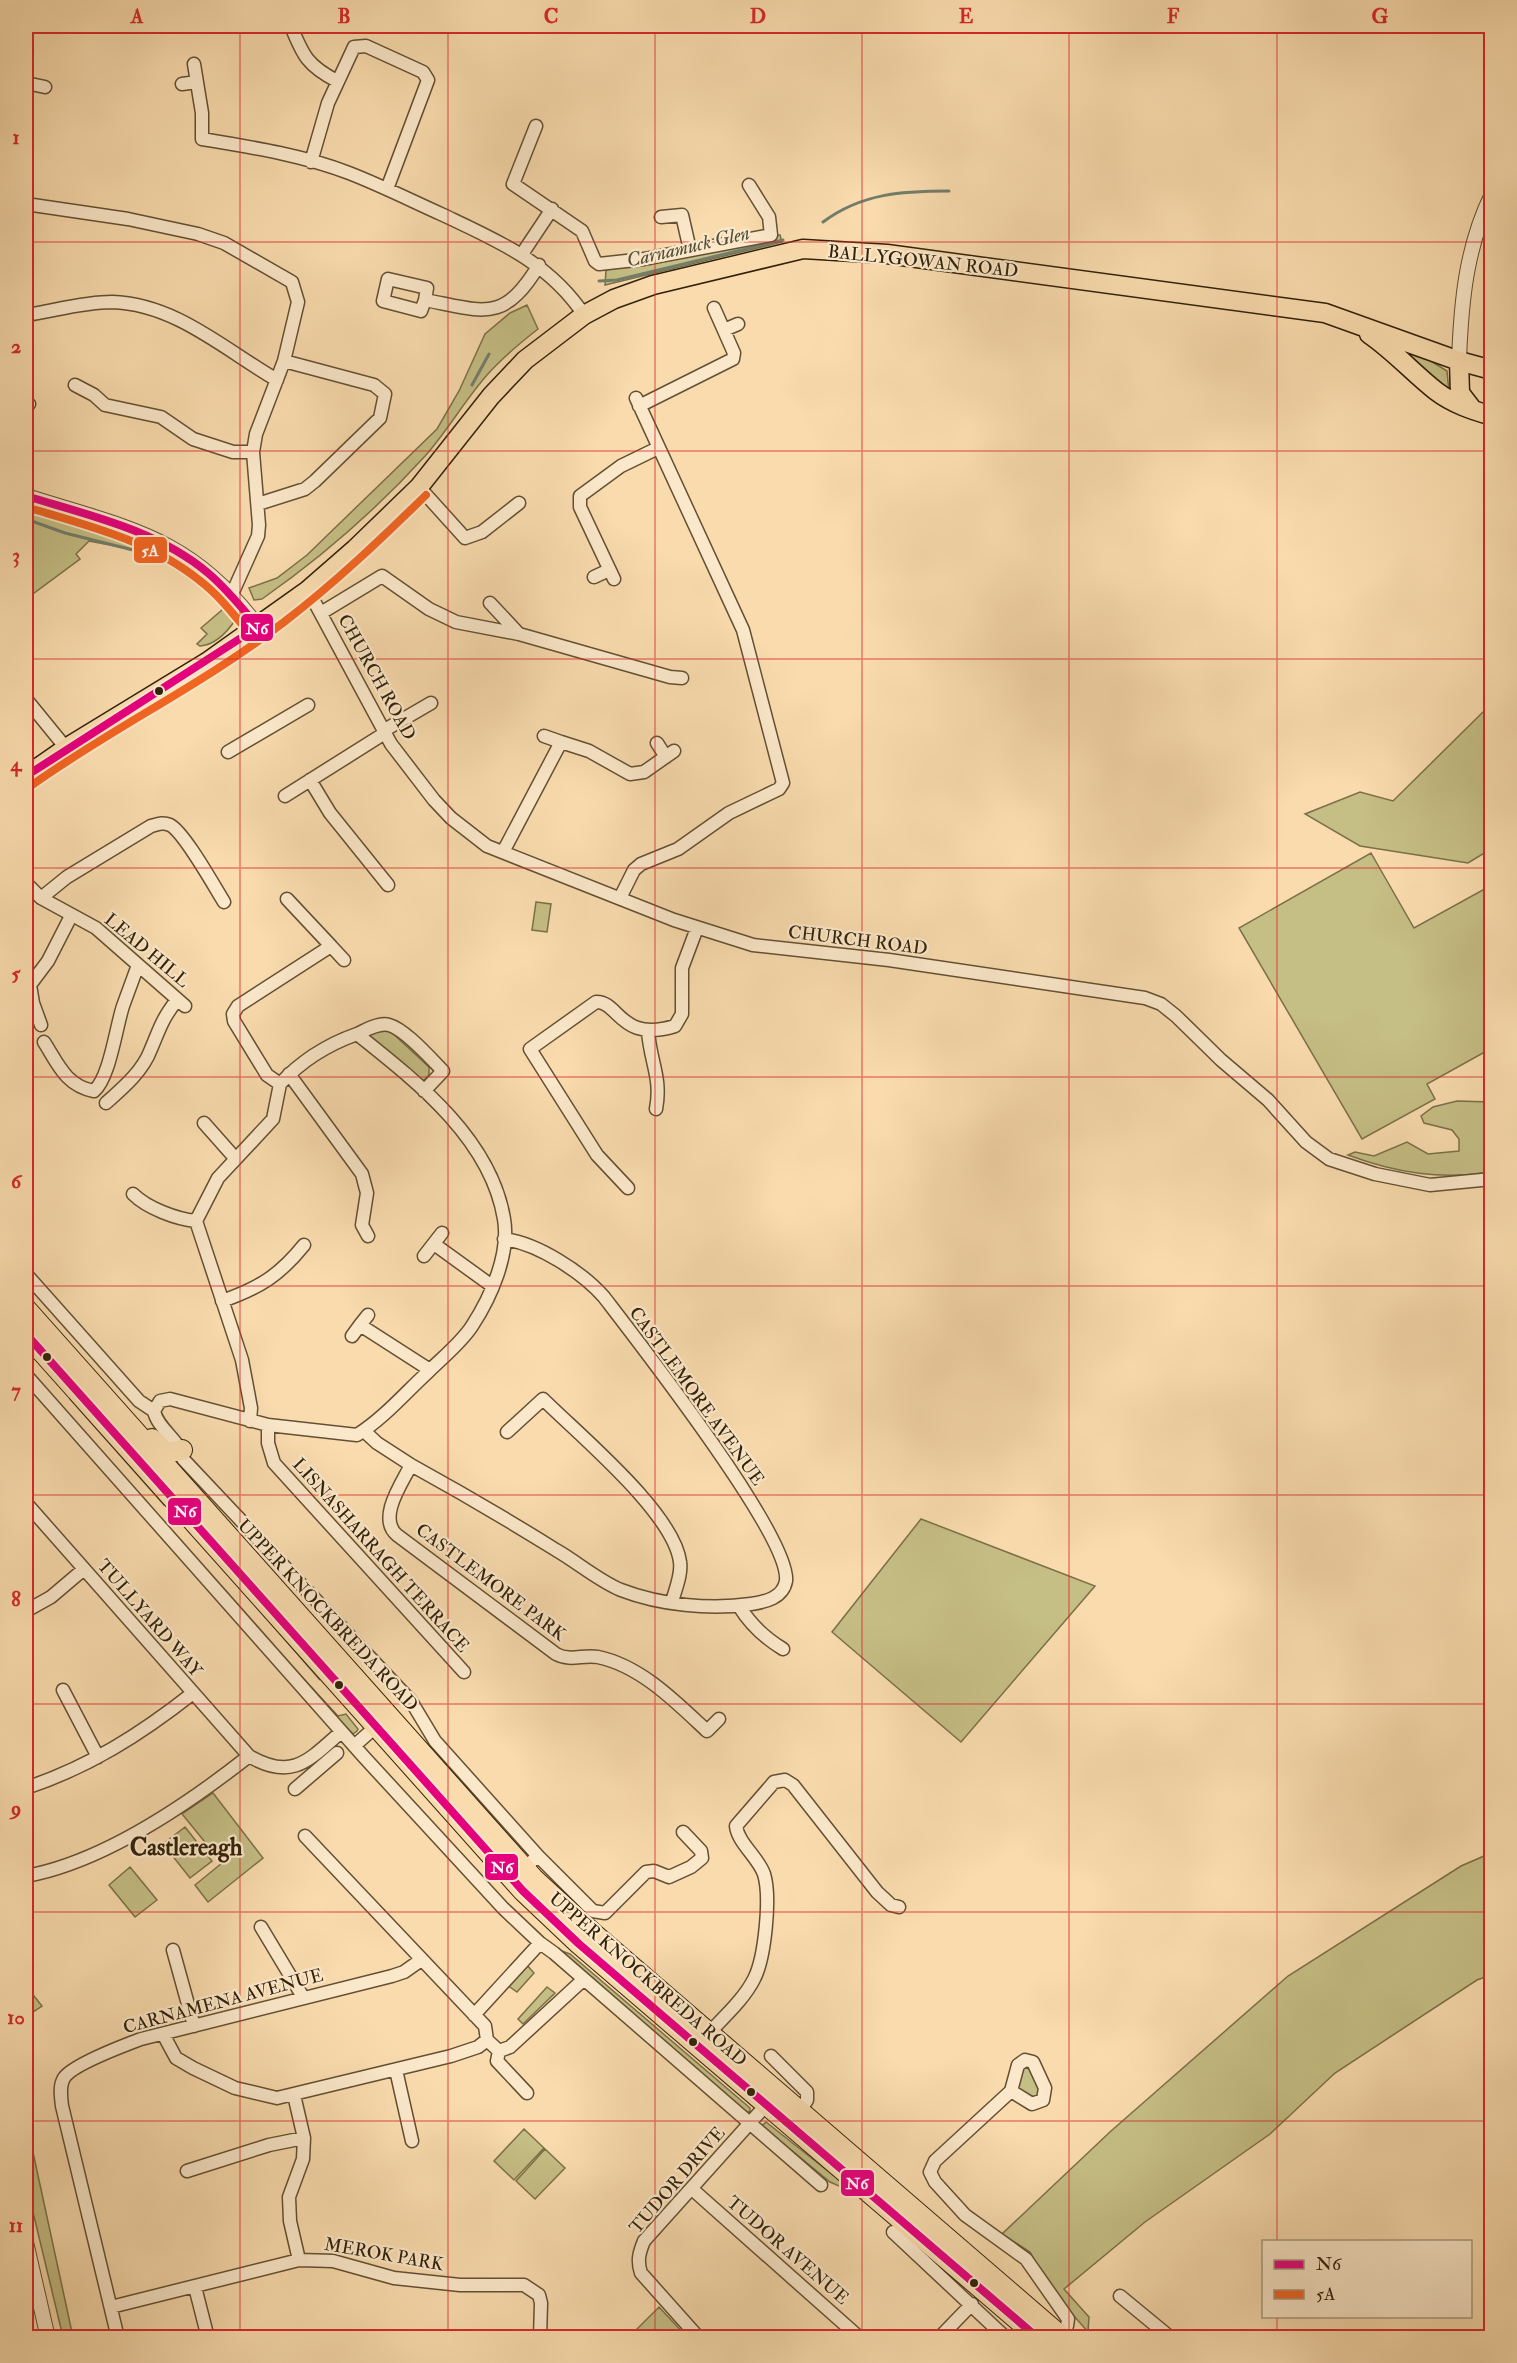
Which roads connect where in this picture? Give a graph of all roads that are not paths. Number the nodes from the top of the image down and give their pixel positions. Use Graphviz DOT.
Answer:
graph roads {
  1 [pos="291,26"];
  2 [pos="194,64"];
  3 [pos="337,81"];
  4 [pos="197,82"];
  5 [pos="26,83"];
  6 [pos="182,84"];
  7 [pos="45,87"];
  8 [pos="536,126"];
  9 [pos="311,162"];
  10 [pos="749,185"];
  11 [pos="387,189"];
  12 [pos="1491,194"];
  13 [pos="26,204"];
  14 [pos="552,209"];
  15 [pos="661,217"];
  16 [pos="690,250"];
  17 [pos="522,254"];
  18 [pos="539,266"];
  19 [pos="425,300"];
  20 [pos="714,309"];
  21 [pos="26,315"];
  22 [pos="584,315"];
  23 [pos="1349,322"];
  24 [pos="738,324"];
  25 [pos="724,330"];
  26 [pos="284,361"];
  27 [pos="1466,363"];
  28 [pos="1491,370"];
  29 [pos="277,380"];
  30 [pos="75,385"];
  31 [pos="1473,410"];
  32 [pos="1491,417"];
  33 [pos="658,448"];
  34 [pos="253,452"];
  35 [pos="419,487"];
  36 [pos="26,496"];
  37 [pos="519,503"];
  38 [pos="258,504"];
  39 [pos="594,577"];
  40 [pos="308,590"];
  41 [pos="232,594"];
  42 [pos="490,603"];
  43 [pos="321,613"];
  44 [pos="258,627"];
  45 [pos="519,634"];
  46 [pos="681,678"];
  47 [pos="26,699"];
  48 [pos="431,703"];
  49 [pos="308,705"];
  50 [pos="384,732"];
  51 [pos="544,736"];
  52 [pos="561,742"];
  53 [pos="657,743"];
  54 [pos="66,748"];
  55 [pos="228,752"];
  56 [pos="26,776"];
  57 [pos="310,780"];
  58 [pos="285,796"];
  59 [pos="503,852"];
  60 [pos="26,883"];
  61 [pos="388,885"];
  62 [pos="42,898"];
  63 [pos="620,898"];
  64 [pos="287,899"];
  65 [pos="225,902"];
  66 [pos="71,916"];
  67 [pos="697,928"];
  68 [pos="331,946"];
  69 [pos="344,960"];
  70 [pos="138,965"];
  71 [pos="28,984"];
  72 [pos="41,1025"];
  73 [pos="648,1031"];
  74 [pos="357,1034"];
  75 [pos="44,1042"];
  76 [pos="289,1074"];
  77 [pos="280,1084"];
  78 [pos="424,1090"];
  79 [pos="106,1103"];
  80 [pos="656,1109"];
  81 [pos="204,1123"];
  82 [pos="235,1158"];
  83 [pos="1491,1179"];
  84 [pos="628,1188"];
  85 [pos="134,1194"];
  86 [pos="196,1221"];
  87 [pos="442,1233"];
  88 [pos="368,1236"];
  89 [pos="504,1239"];
  90 [pos="434,1244"];
  91 [pos="304,1245"];
  92 [pos="424,1256"];
  93 [pos="26,1274"];
  94 [pos="492,1286"];
  95 [pos="222,1301"];
  96 [pos="26,1309"];
  97 [pos="352,1336"];
  98 [pos="34,1341"];
  99 [pos="430,1370"];
  100 [pos="26,1375"];
  101 [pos="154,1411"];
  102 [pos="250,1421"];
  103 [pos="268,1425"];
  104 [pos="364,1431"];
  105 [pos="507,1432"];
  106 [pos="411,1465"];
  107 [pos="174,1466"];
  108 [pos="26,1503"];
  109 [pos="84,1569"];
  110 [pos="672,1602"];
  111 [pos="739,1606"];
  112 [pos="26,1611"];
  113 [pos="783,1649"];
  114 [pos="464,1672"];
  115 [pos="63,1690"];
  116 [pos="193,1693"];
  117 [pos="719,1719"];
  118 [pos="370,1731"];
  119 [pos="341,1732"];
  120 [pos="337,1753"];
  121 [pos="249,1756"];
  122 [pos="98,1757"];
  123 [pos="319,1760"];
  124 [pos="26,1788"];
  125 [pos="295,1789"];
  126 [pos="683,1832"];
  127 [pos="305,1836"];
  128 [pos="531,1862"];
  129 [pos="26,1876"];
  130 [pos="899,1907"];
  131 [pos="261,1927"];
  132 [pos="540,1943"];
  133 [pos="173,1950"];
  134 [pos="421,1960"];
  135 [pos="584,1979"];
  136 [pos="303,1997"];
  137 [pos="474,2016"];
  138 [pos="194,2026"];
  139 [pos="709,2033"];
  140 [pos="163,2034"];
  141 [pos="487,2040"];
  142 [pos="499,2051"];
  143 [pos="771,2056"];
  144 [pos="396,2070"];
  145 [pos="1011,2091"];
  146 [pos="527,2093"];
  147 [pos="294,2095"];
  148 [pos="800,2111"];
  149 [pos="759,2114"];
  150 [pos="304,2138"];
  151 [pos="412,2141"];
  152 [pos="187,2170"];
  153 [pos="821,2185"];
  154 [pos="692,2189"];
  155 [pos="893,2232"];
  156 [pos="26,2242"];
  157 [pos="299,2259"];
  158 [pos="195,2287"];
  159 [pos="1120,2296"];
  160 [pos="972,2304"];
  161 [pos="111,2307"];
  162 [pos="48,2337"];
  163 [pos="118,2337"];
  164 [pos="208,2337"];
  165 [pos="540,2337"];
  166 [pos="699,2337"];
  167 [pos="860,2337"];
  168 [pos="939,2337"];
  169 [pos="1006,2337"];
  170 [pos="1039,2337"];
  171 [pos="1060,2337"];
  172 [pos="1171,2337"];
  1 -- 3 [label="street"];
  2 -- 4 [label="street"];
  3 -- 9 [label="street"];
  3 -- 11 [label="street"];
  4 -- 6 [label="street"];
  4 -- 9 [label="street"];
  5 -- 7 [label="street"];
  8 -- 14 [label="street"];
  9 -- 11 [label="street"];
  10 -- 16 [label="street"];
  11 -- 17 [label="street"];
  12 -- 27 [label="street"];
  13 -- 26 [label="street"];
  14 -- 16 [label="street"];
  14 -- 17 [label="street"];
  15 -- 16 [label="street"];
  17 -- 18 [label="street"];
  18 -- 19 [label="street"];
  18 -- 22 [label="street"];
  20 -- 25 [label="street"];
  21 -- 29 [label="street"];
  22 -- 23 [label="main road, BALLYGOWAN ROAD"];
  22 -- 35 [label="main road, BALLYGOWAN ROAD"];
  23 -- 27 [label="main road, BALLYGOWAN ROAD"];
  23 -- 31 [label="main road, BALLYGOWAN ROAD"];
  24 -- 25 [label="street"];
  25 -- 33 [label="street"];
  26 -- 29 [label="street"];
  26 -- 38 [label="street"];
  27 -- 28 [label="main road, BALLYGOWAN ROAD"];
  27 -- 31 [label="main road"];
  29 -- 34 [label="street"];
  30 -- 34 [label="street"];
  31 -- 32 [label="main road, BALLYGOWAN ROAD"];
  33 -- 39 [label="street"];
  33 -- 63 [label="street"];
  34 -- 38 [label="street"];
  35 -- 37 [label="street"];
  35 -- 40 [label="main road, BALLYGOWAN ROAD"];
  36 -- 41 [label="street"];
  38 -- 41 [label="street"];
  40 -- 43 [label="street, CHURCH ROAD"];
  40 -- 44 [label="main road, BALLYGOWAN ROAD"];
  41 -- 44 [label="street"];
  42 -- 45 [label="street"];
  43 -- 45 [label="street"];
  43 -- 50 [label="street, CHURCH ROAD"];
  44 -- 54 [label="main road, BALLYGOWAN ROAD"];
  45 -- 46 [label="street"];
  47 -- 54 [label="street"];
  48 -- 50 [label="street"];
  49 -- 55 [label="street"];
  50 -- 57 [label="street"];
  50 -- 59 [label="street, CHURCH ROAD"];
  51 -- 52 [label="street"];
  52 -- 53 [label="street"];
  52 -- 59 [label="street"];
  54 -- 56 [label="main road, BALLYGOWAN ROAD"];
  57 -- 58 [label="street"];
  57 -- 61 [label="street"];
  59 -- 63 [label="street, CHURCH ROAD"];
  60 -- 62 [label="street, LEAD HILL"];
  62 -- 65 [label="street"];
  62 -- 66 [label="street, LEAD HILL"];
  63 -- 67 [label="street, CHURCH ROAD"];
  64 -- 68 [label="street"];
  66 -- 70 [label="street, LEAD HILL"];
  66 -- 71 [label="street"];
  67 -- 73 [label="street"];
  67 -- 83 [label="street, CHURCH ROAD"];
  68 -- 69 [label="street"];
  68 -- 77 [label="street"];
  70 -- 75 [label="street"];
  70 -- 79 [label="street, LEAD HILL"];
  71 -- 72 [label="street"];
  73 -- 80 [label="street"];
  73 -- 84 [label="street"];
  74 -- 76 [label="street"];
  74 -- 78 [label="street"];
  74 -- 78 [label="street"];
  76 -- 77 [label="street"];
  76 -- 88 [label="street"];
  77 -- 82 [label="street"];
  78 -- 89 [label="street"];
  81 -- 82 [label="street"];
  82 -- 86 [label="street"];
  85 -- 86 [label="street"];
  86 -- 95 [label="street"];
  87 -- 90 [label="street"];
  89 -- 94 [label="street"];
  89 -- 111 [label="street, CASTLEMORE AVENUE"];
  90 -- 92 [label="street"];
  90 -- 94 [label="street"];
  91 -- 95 [label="street"];
  93 -- 101 [label="street"];
  94 -- 99 [label="street"];
  95 -- 102 [label="street"];
  96 -- 98 [label="highway, UPPER KNOCKBREDA ROAD"];
  97 -- 99 [label="street"];
  98 -- 107 [label="highway, UPPER KNOCKBREDA ROAD"];
  99 -- 104 [label="street"];
  100 -- 119 [label="street"];
  101 -- 102 [label="street"];
  101 -- 107 [label="street"];
  102 -- 103 [label="street"];
  103 -- 104 [label="street"];
  103 -- 114 [label="street, LISNASHARRAGH TERRACE"];
  104 -- 106 [label="street, CASTLEMORE AVENUE"];
  105 -- 110 [label="street"];
  106 -- 110 [label="street, CASTLEMORE AVENUE"];
  106 -- 117 [label="street, CASTLEMORE PARK"];
  107 -- 118 [label="highway, UPPER KNOCKBREDA ROAD"];
  107 -- 128 [label="street, UPPER KNOCKBREDA ROAD"];
  108 -- 109 [label="street, TULLYARD WAY"];
  109 -- 112 [label="street"];
  109 -- 116 [label="street, TULLYARD WAY"];
  110 -- 111 [label="street, CASTLEMORE AVENUE"];
  111 -- 113 [label="street"];
  115 -- 122 [label="street"];
  116 -- 121 [label="street, TULLYARD WAY"];
  116 -- 122 [label="street"];
  118 -- 119 [label="street"];
  118 -- 128 [label="highway, UPPER KNOCKBREDA ROAD"];
  118 -- 132 [label="street"];
  118 -- 149 [label="highway, UPPER KNOCKBREDA ROAD"];
  119 -- 123 [label="street"];
  120 -- 123 [label="street"];
  121 -- 123 [label="street"];
  121 -- 129 [label="street"];
  122 -- 124 [label="street"];
  123 -- 125 [label="street"];
  126 -- 128 [label="street, UPPER KNOCKBREDA ROAD"];
  127 -- 134 [label="street"];
  128 -- 139 [label="highway, UPPER KNOCKBREDA ROAD"];
  130 -- 139 [label="street"];
  131 -- 136 [label="street"];
  132 -- 135 [label="street"];
  132 -- 137 [label="street"];
  133 -- 138 [label="street"];
  134 -- 136 [label="street, CARNAMENA AVENUE"];
  134 -- 137 [label="street"];
  135 -- 142 [label="street"];
  135 -- 149 [label="street"];
  136 -- 138 [label="street, CARNAMENA AVENUE"];
  137 -- 141 [label="street"];
  138 -- 140 [label="street, CARNAMENA AVENUE"];
  139 -- 148 [label="highway, UPPER KNOCKBREDA ROAD"];
  140 -- 147 [label="street"];
  140 -- 161 [label="street, CARNAMENA AVENUE"];
  141 -- 142 [label="street"];
  141 -- 144 [label="street"];
  142 -- 146 [label="street"];
  143 -- 148 [label="street, UPPER KNOCKBREDA ROAD"];
  144 -- 147 [label="street"];
  144 -- 151 [label="street"];
  145 -- 171 [label="street"];
  147 -- 150 [label="street"];
  148 -- 171 [label="highway, UPPER KNOCKBREDA ROAD"];
  149 -- 153 [label="street"];
  149 -- 154 [label="street, TUDOR DRIVE"];
  149 -- 170 [label="highway, UPPER KNOCKBREDA ROAD"];
  150 -- 152 [label="street"];
  150 -- 157 [label="street"];
  154 -- 166 [label="street, TUDOR DRIVE"];
  154 -- 167 [label="street, TUDOR AVENUE"];
  155 -- 160 [label="street"];
  156 -- 162 [label="street"];
  157 -- 158 [label="street, MEROK PARK"];
  157 -- 165 [label="street, MEROK PARK"];
  158 -- 161 [label="street, MEROK PARK"];
  158 -- 164 [label="street"];
  159 -- 172 [label="street"];
  160 -- 168 [label="street"];
  160 -- 169 [label="street"];
  161 -- 163 [label="street, CARNAMENA AVENUE"];
}
